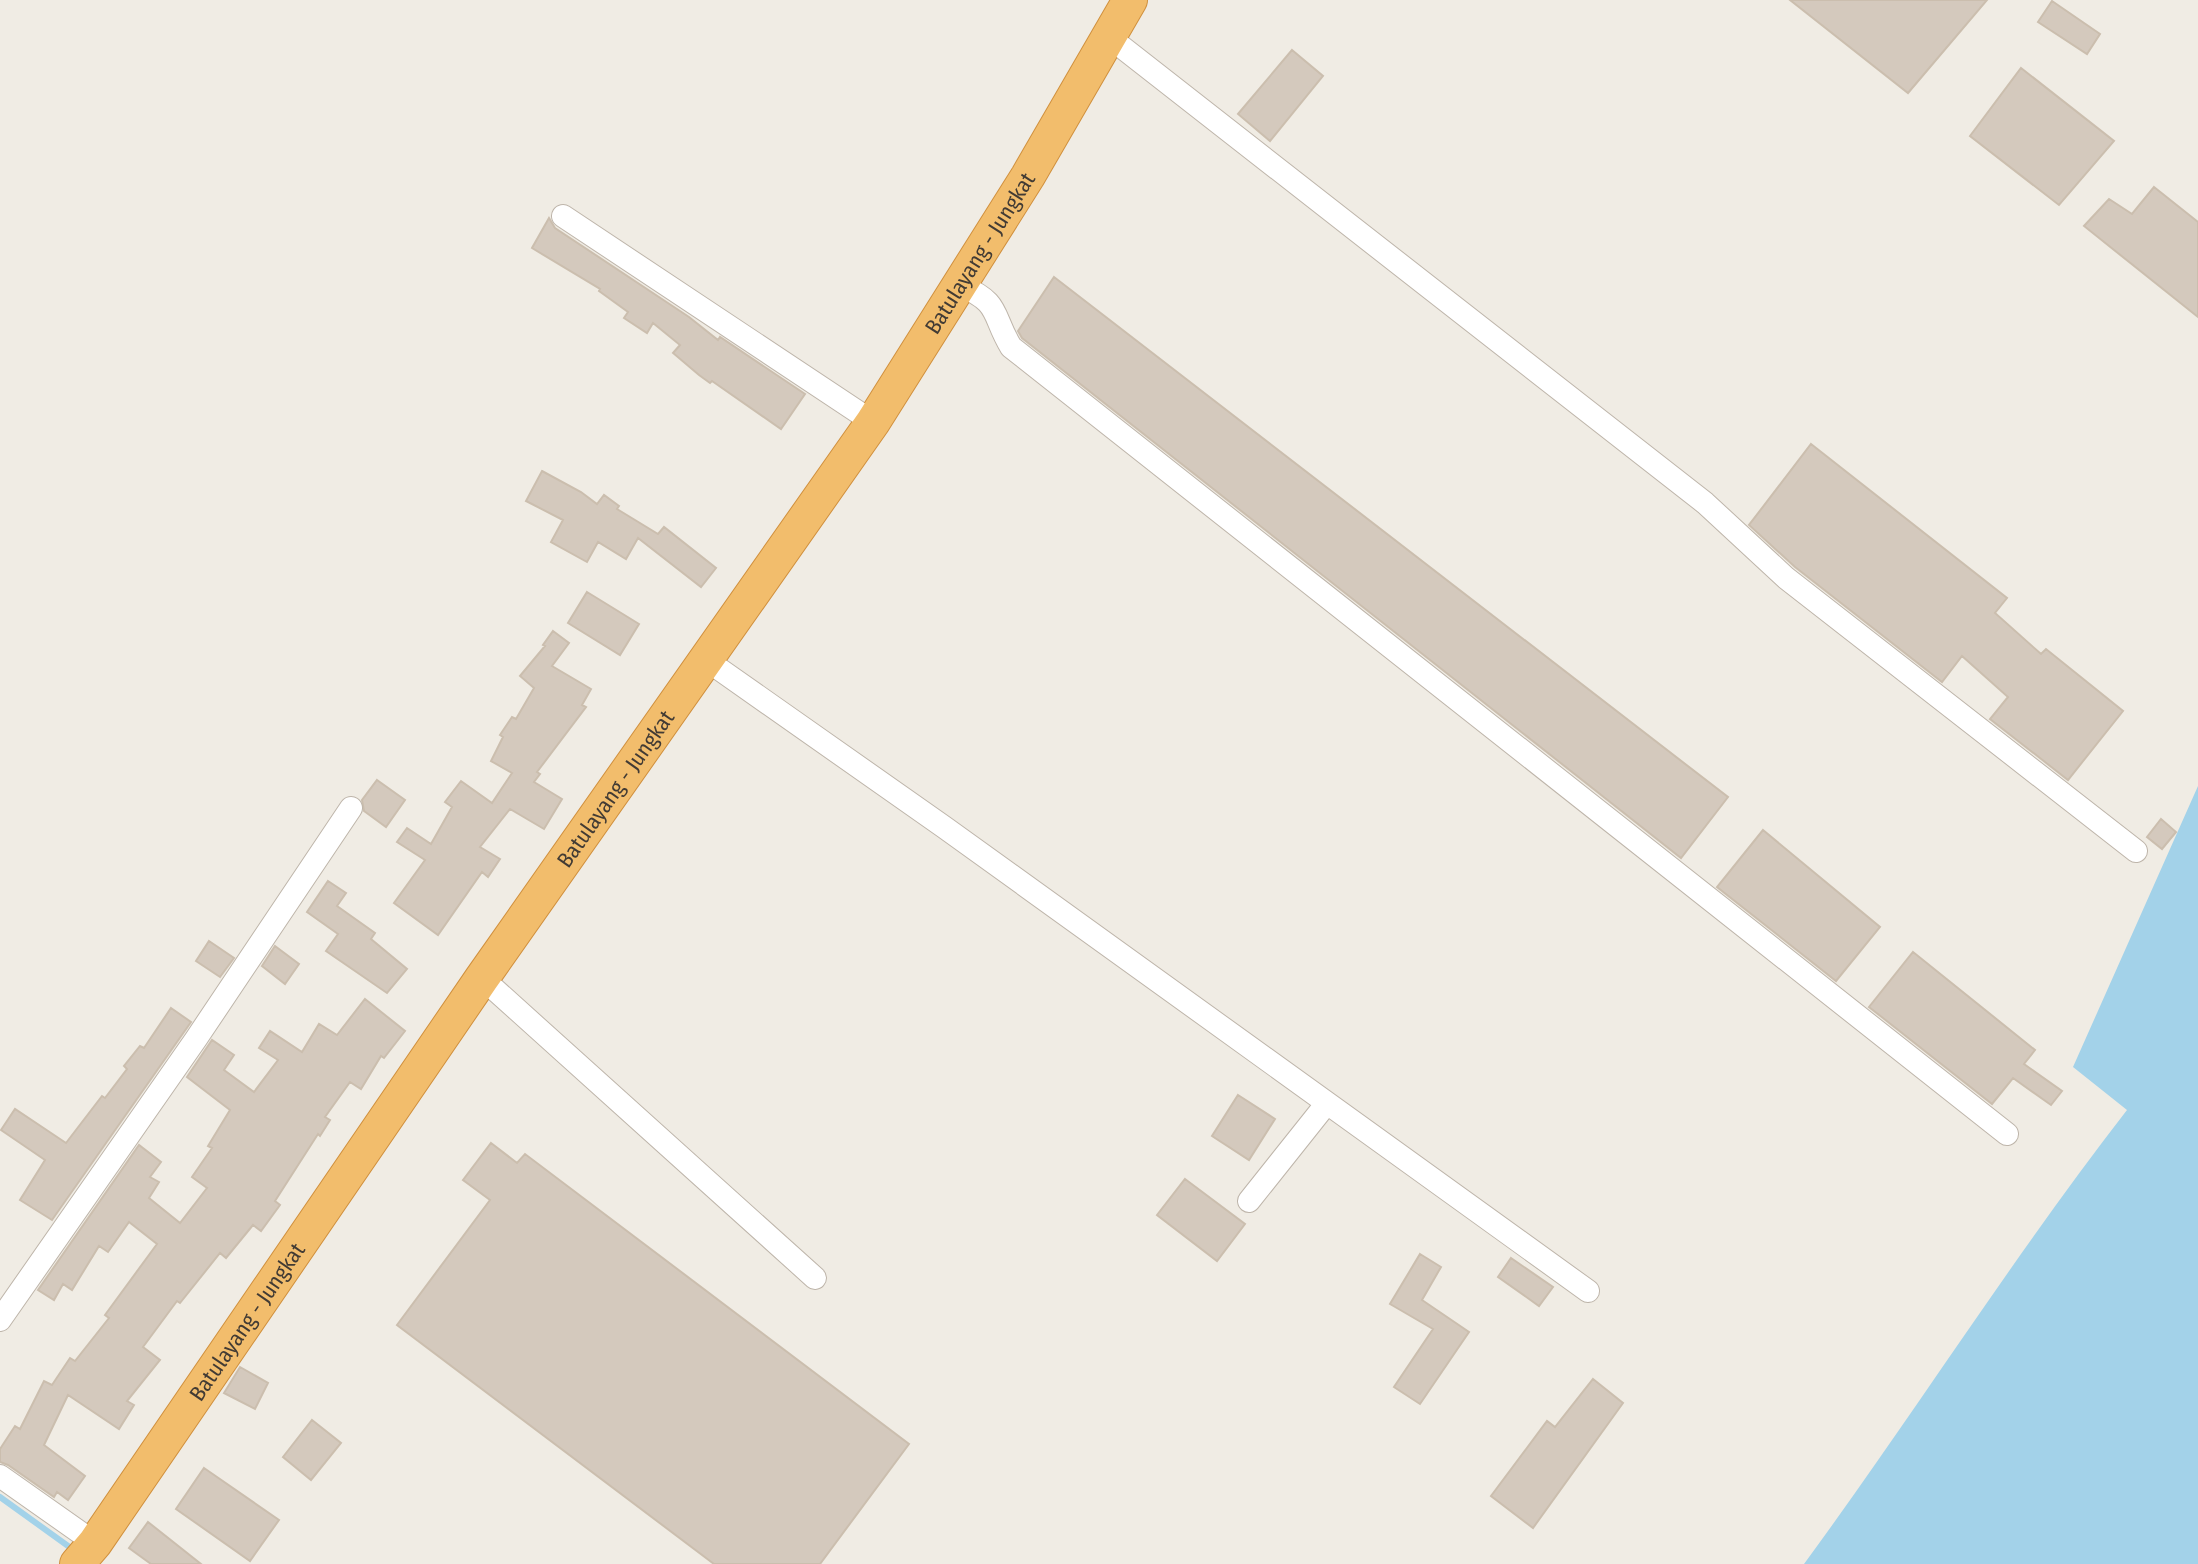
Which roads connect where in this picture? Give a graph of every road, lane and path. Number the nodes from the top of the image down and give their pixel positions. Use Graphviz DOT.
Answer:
graph roads {
  1 [pos="1130,0"];
  2 [pos="1109,37"];
  3 [pos="563,216"];
  4 [pos="959,285"];
  5 [pos="873,422"];
  6 [pos="705,659"];
  7 [pos="351,808"];
  8 [pos="2136,851"];
  9 [pos="482,978"];
  10 [pos="1327,1103"];
  11 [pos="2007,1134"];
  12 [pos="1249,1201"];
  13 [pos="815,1278"];
  14 [pos="1588,1291"];
  15 [pos="0,1320"];
  16 [pos="0,1476"];
  17 [pos="87,1553"];
  1 -- 2 [label="highway, Batulayang - Jungkat"];
  2 -- 4 [label="highway, Batulayang - Jungkat"];
  2 -- 8 [label="street"];
  3 -- 5 [label="street"];
  4 -- 5 [label="highway, Batulayang - Jungkat"];
  4 -- 11 [label="street"];
  5 -- 6 [label="highway, Batulayang - Jungkat"];
  6 -- 9 [label="highway, Batulayang - Jungkat"];
  6 -- 10 [label="street"];
  7 -- 15 [label="street"];
  9 -- 13 [label="street"];
  9 -- 17 [label="highway, Batulayang - Jungkat"];
  10 -- 12 [label="street"];
  10 -- 14 [label="street"];
  16 -- 17 [label="street"];
}
